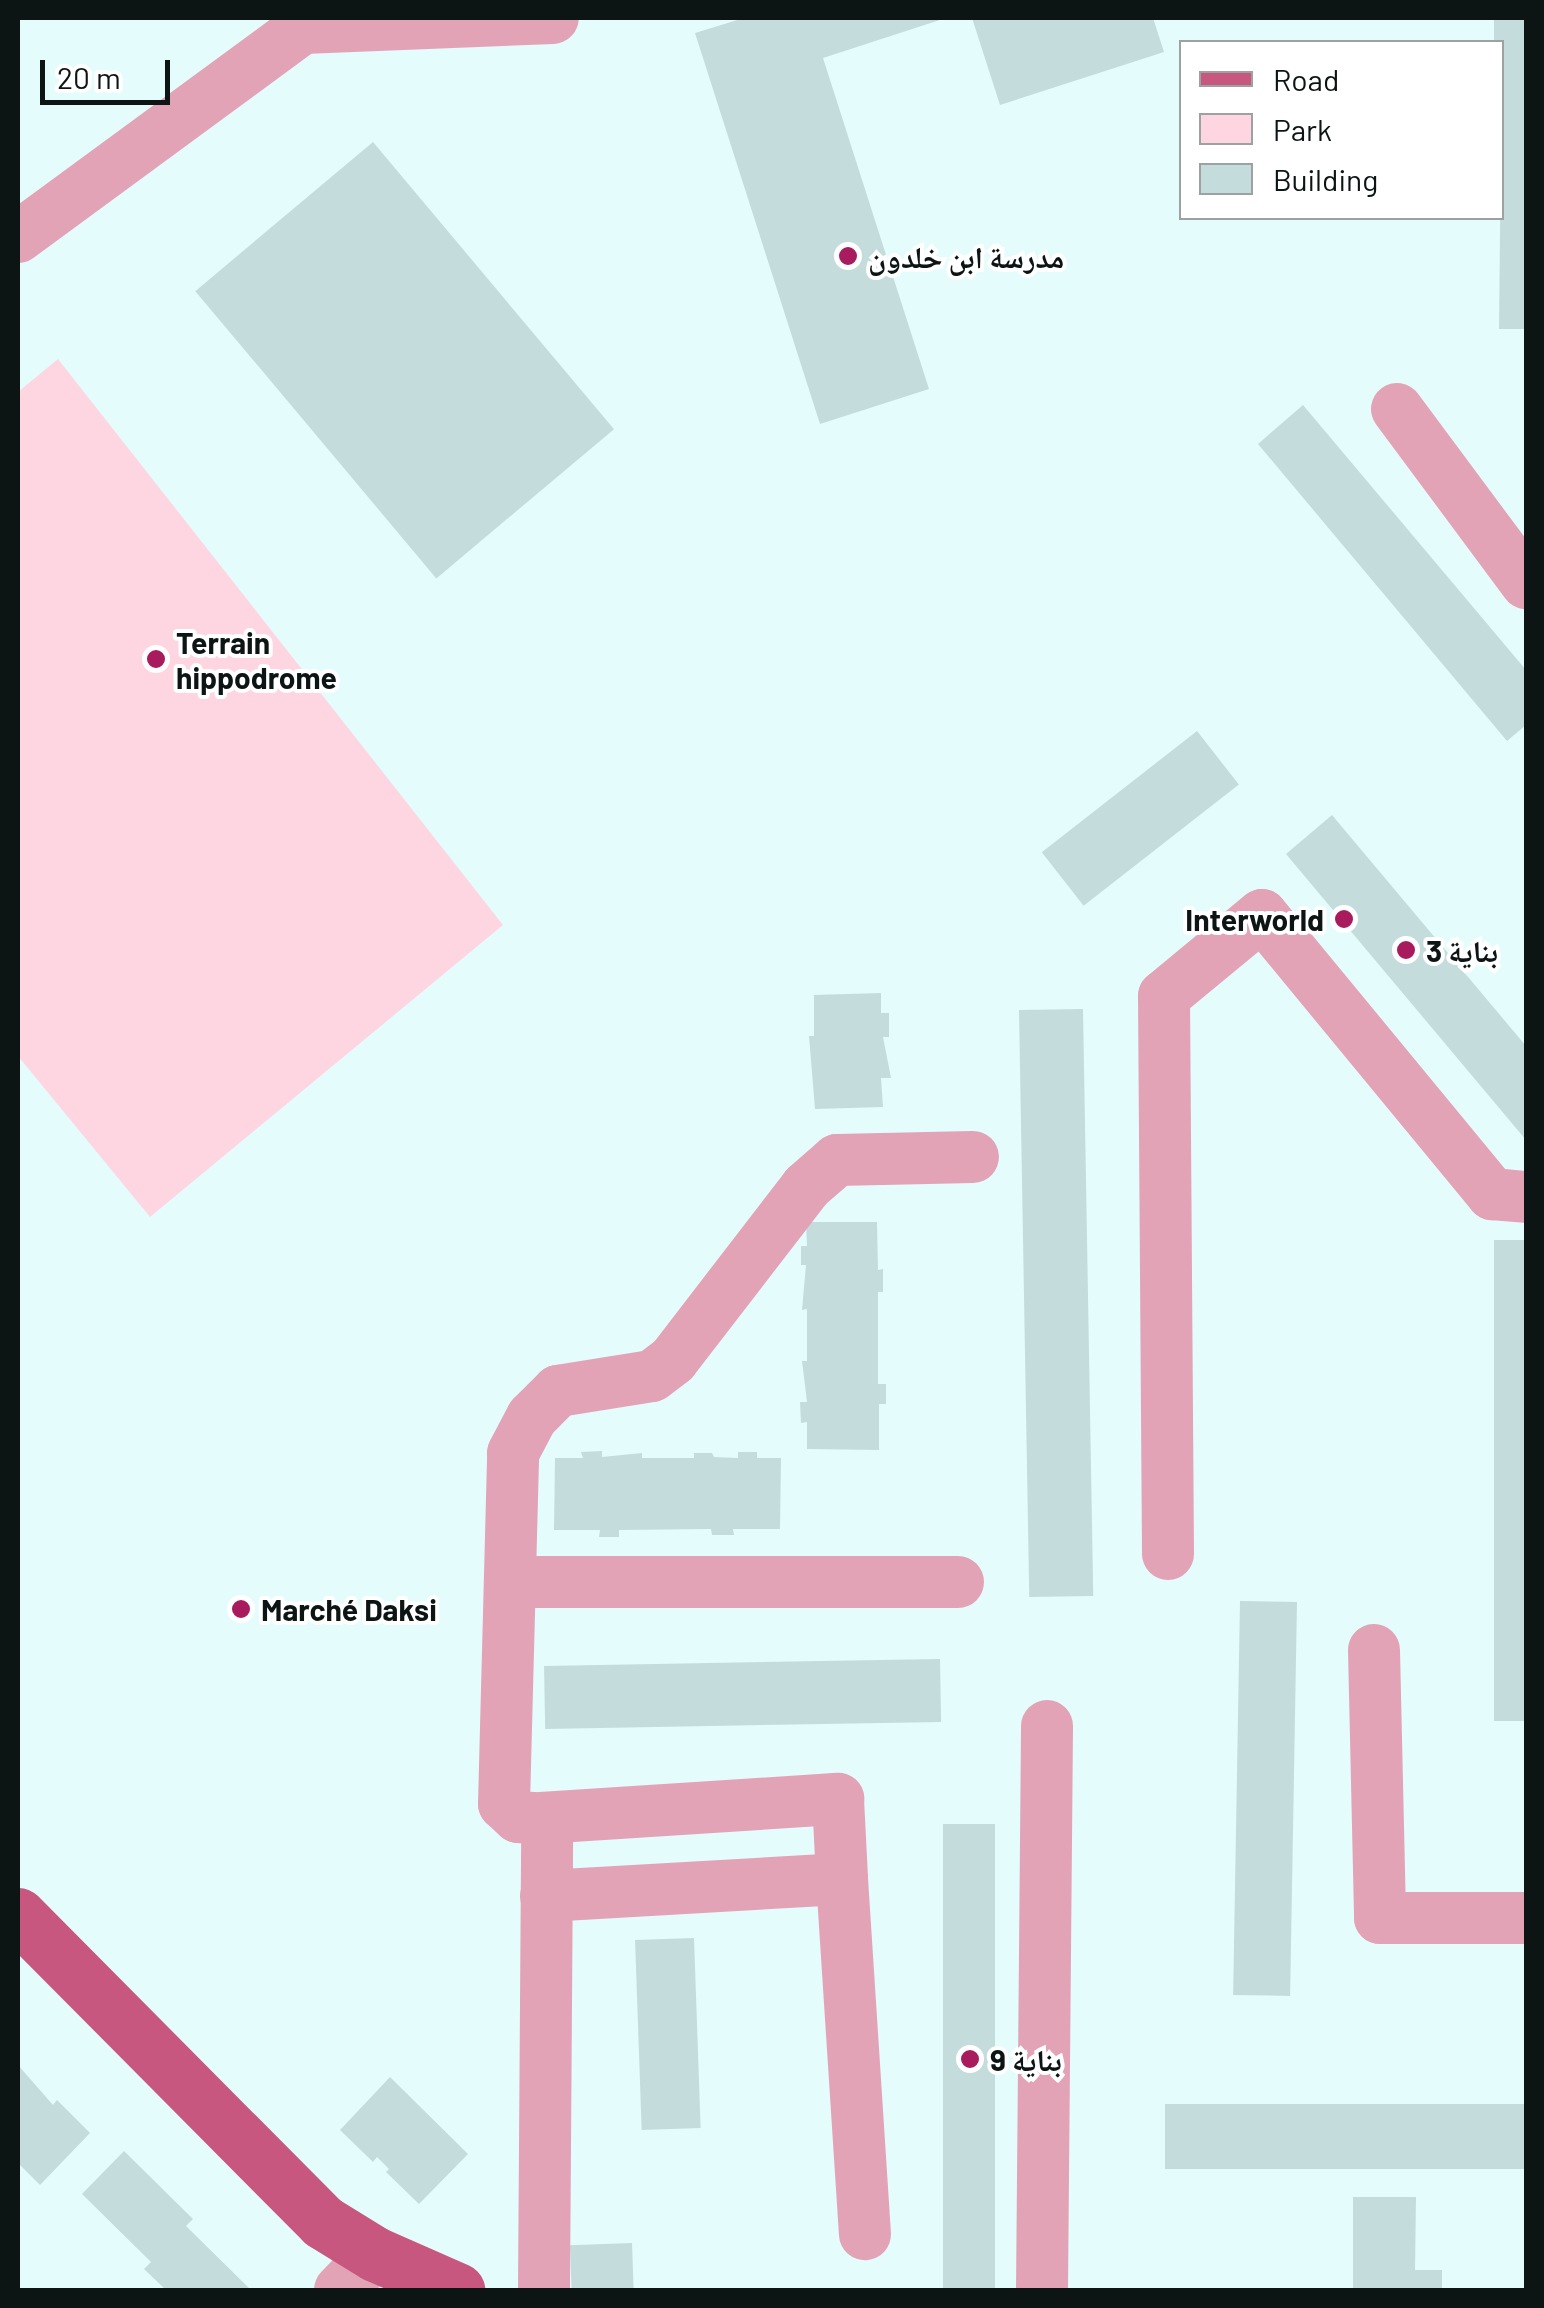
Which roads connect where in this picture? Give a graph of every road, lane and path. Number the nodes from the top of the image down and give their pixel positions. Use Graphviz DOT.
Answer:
graph roads {
  1 [pos="554,18"];
  2 [pos="18,237"];
  3 [pos="1396,408"];
  4 [pos="1526,584"];
  5 [pos="973,1157"];
  6 [pos="1526,1196"];
  7 [pos="1168,1554"];
  8 [pos="510,1582"];
  9 [pos="958,1582"];
  10 [pos="1374,1650"];
  11 [pos="1047,1726"];
  12 [pos="541,1818"];
  13 [pos="842,1879"];
  14 [pos="546,1896"];
  15 [pos="18,1915"];
  16 [pos="1526,1918"];
  17 [pos="865,2234"];
  18 [pos="358,2272"];
  19 [pos="457,2290"];
  20 [pos="544,2290"];
  21 [pos="1042,2290"];
  1 -- 2 [label="street"];
  3 -- 4 [label="street"];
  5 -- 8 [label="street"];
  6 -- 7 [label="street"];
  8 -- 9 [label="street"];
  8 -- 12 [label="street"];
  10 -- 16 [label="street"];
  11 -- 21 [label="street"];
  12 -- 13 [label="street"];
  12 -- 14 [label="street"];
  13 -- 14 [label="street"];
  13 -- 17 [label="street"];
  14 -- 20 [label="street"];
  15 -- 18 [label="main road"];
  18 -- 19 [label="main road"];
}
